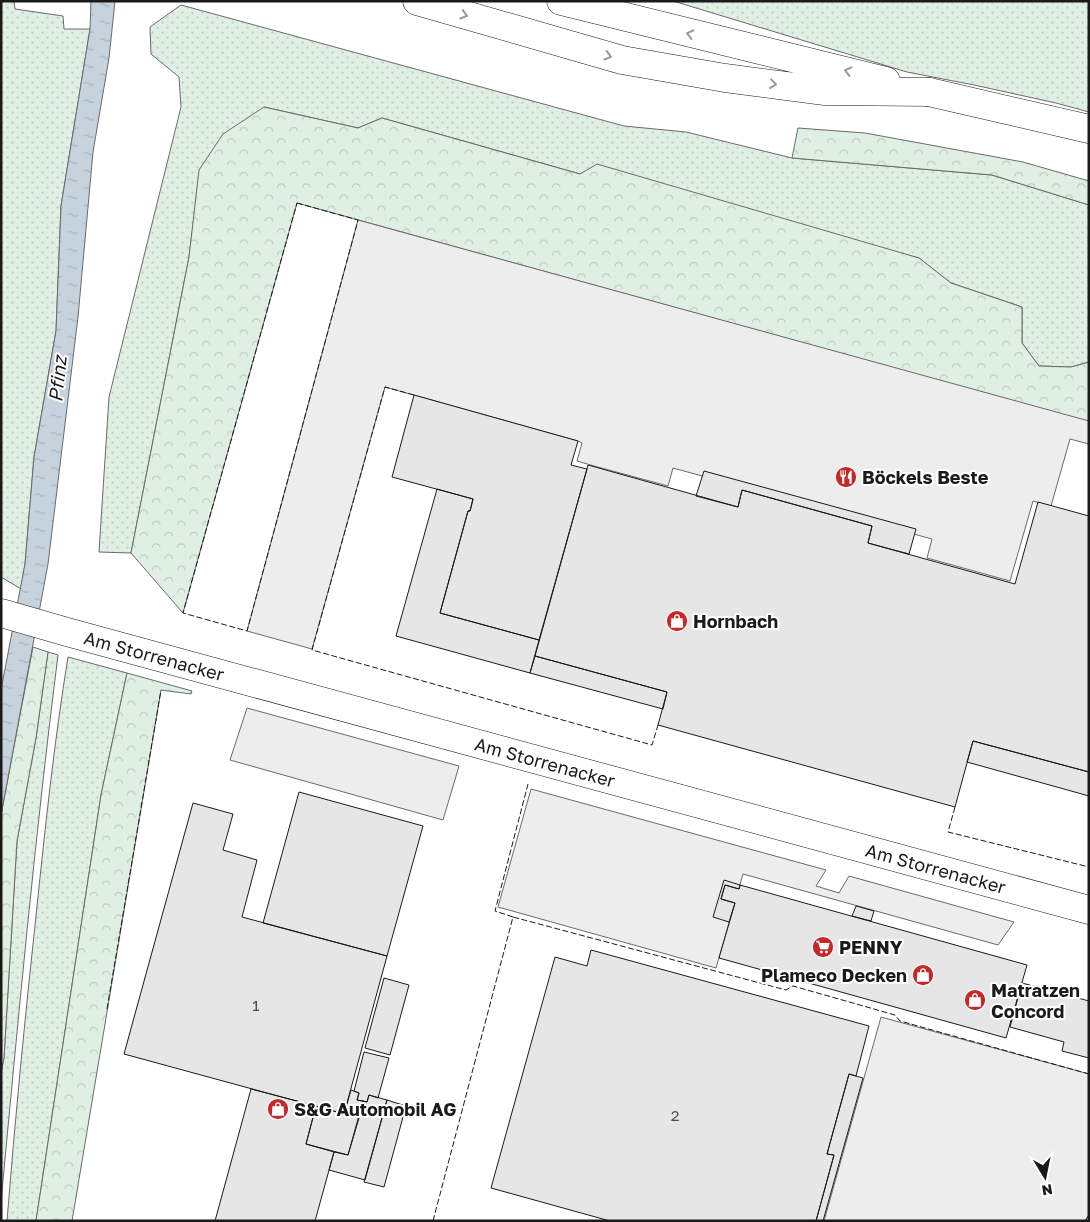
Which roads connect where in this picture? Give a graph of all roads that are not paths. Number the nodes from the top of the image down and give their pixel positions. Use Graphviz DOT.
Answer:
graph roads {
  1 [pos="418,1"];
  2 [pos="561,1"];
  3 [pos="929,92"];
  4 [pos="1089,129"];
  5 [pos="1,613"];
  6 [pos="1089,910"];
  1 -- 3 [label="main road, one-way"];
  3 -- 2 [label="main road, one-way"];
  3 -- 4 [label="main road"];
  5 -- 6 [label="main road, Am Storrenacker"];
}
